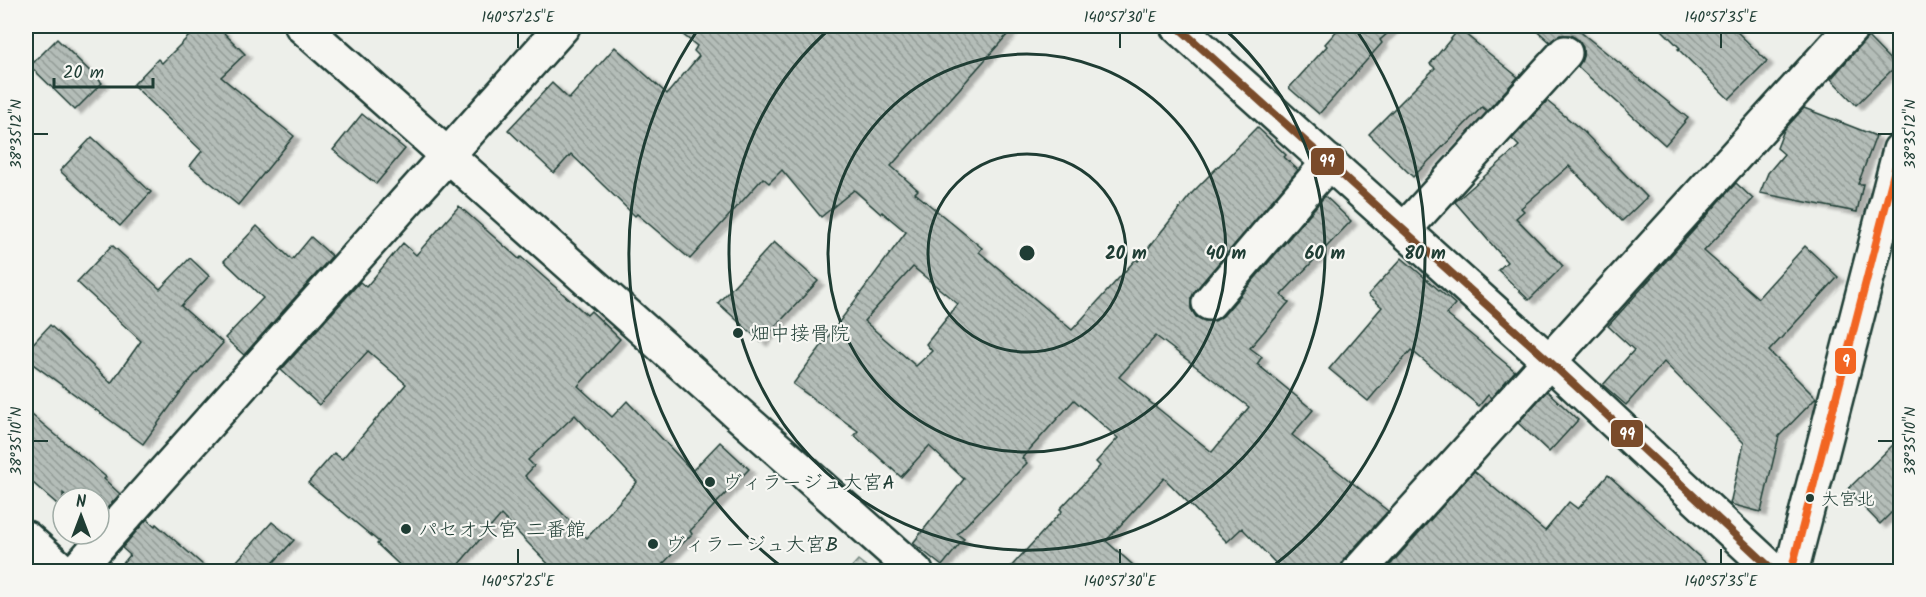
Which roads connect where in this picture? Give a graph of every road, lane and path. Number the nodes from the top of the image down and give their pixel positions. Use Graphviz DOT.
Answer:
graph roads {
  1 [pos="302,26"];
  2 [pos="563,26"];
  3 [pos="1178,26"];
  4 [pos="1853,26"];
  5 [pos="1565,53"];
  6 [pos="1900,150"];
  7 [pos="448,155"];
  8 [pos="1329,162"];
  9 [pos="1404,230"];
  10 [pos="1209,303"];
  11 [pos="1549,361"];
  12 [pos="26,538"];
  13 [pos="64,572"];
  14 [pos="75,572"];
  15 [pos="916,572"];
  16 [pos="1358,572"];
  17 [pos="1775,572"];
  18 [pos="1791,572"];
  1 -- 7 [label="street"];
  2 -- 7 [label="street"];
  3 -- 8 [label="street"];
  4 -- 11 [label="street"];
  5 -- 9 [label="street"];
  6 -- 18 [label="street"];
  7 -- 14 [label="street"];
  7 -- 15 [label="street"];
  8 -- 9 [label="street"];
  8 -- 10 [label="street"];
  9 -- 11 [label="street"];
  11 -- 16 [label="street"];
  11 -- 17 [label="street"];
  12 -- 13 [label="street"];
}
